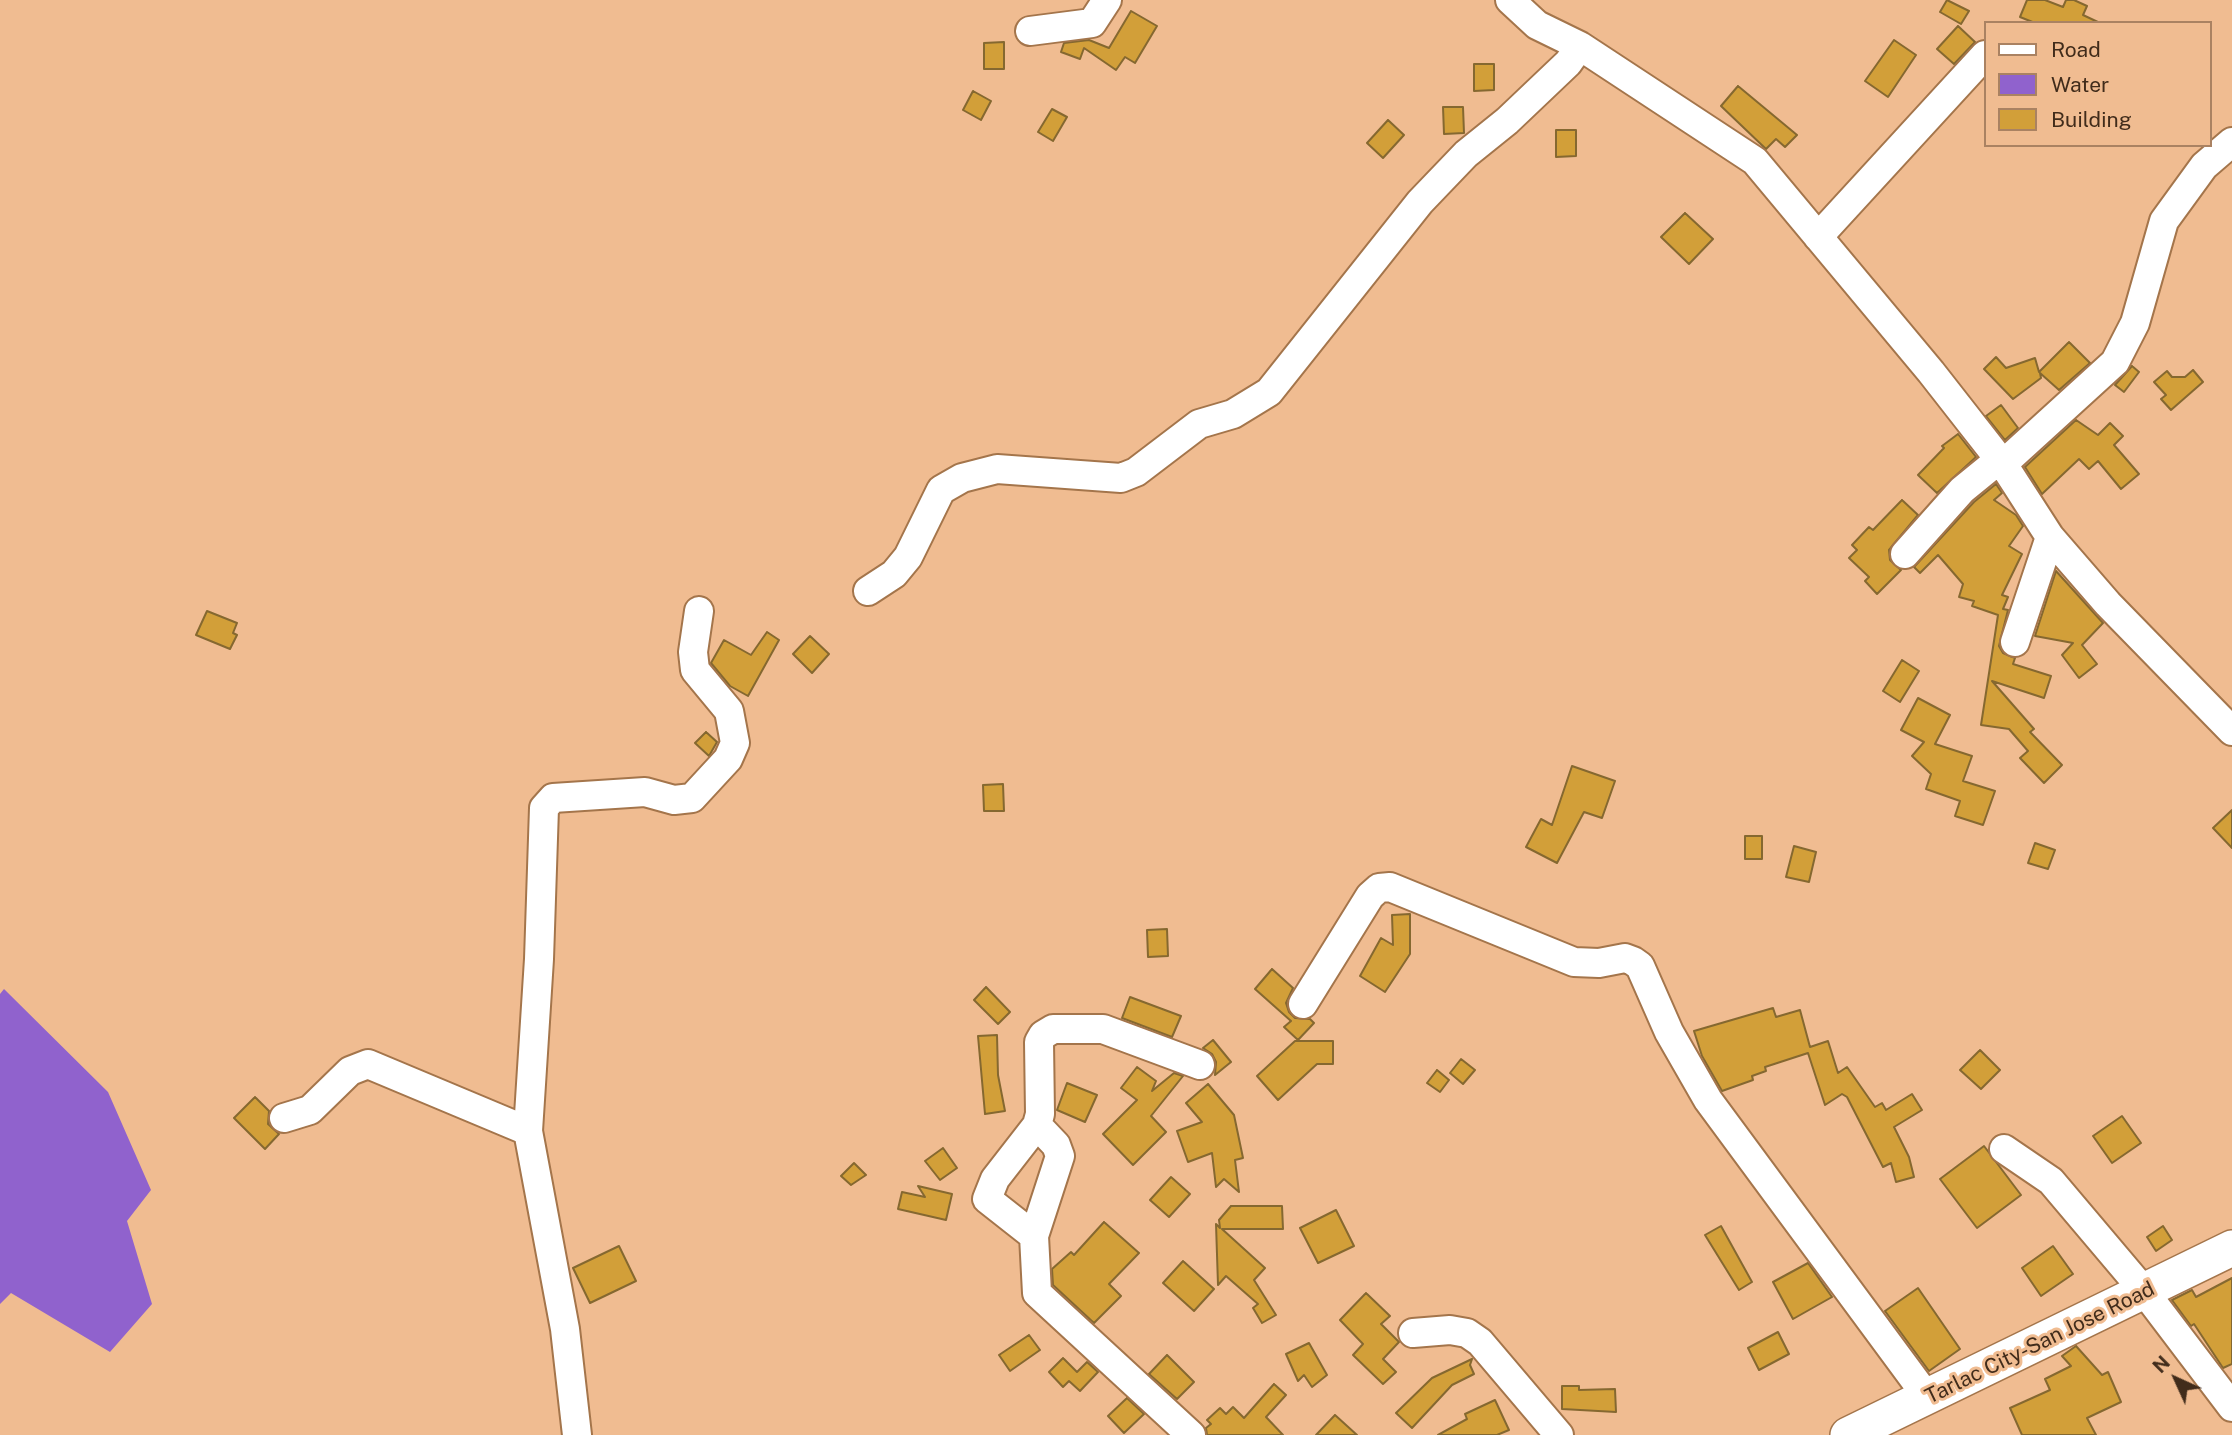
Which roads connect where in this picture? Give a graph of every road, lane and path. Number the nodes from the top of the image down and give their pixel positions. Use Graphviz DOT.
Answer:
graph roads {
  1 [pos="1107,0"];
  2 [pos="1510,0"];
  3 [pos="1030,31"];
  4 [pos="1580,46"];
  5 [pos="1983,57"];
  6 [pos="2232,142"];
  7 [pos="1818,237"];
  8 [pos="2002,461"];
  9 [pos="2050,537"];
  10 [pos="1905,554"];
  11 [pos="868,591"];
  12 [pos="699,611"];
  13 [pos="2015,642"];
  14 [pos="2232,731"];
  15 [pos="1303,1004"];
  16 [pos="1200,1065"];
  17 [pos="284,1118"];
  18 [pos="1037,1125"];
  19 [pos="528,1131"];
  20 [pos="2004,1149"];
  21 [pos="1034,1236"];
  22 [pos="2232,1248"];
  23 [pos="2144,1292"];
  24 [pos="1413,1333"];
  25 [pos="1928,1398"];
  26 [pos="2232,1407"];
  27 [pos="577,1435"];
  28 [pos="1191,1435"];
  29 [pos="1559,1435"];
  30 [pos="1848,1435"];
  1 -- 3 [label="street"];
  2 -- 4 [label="street"];
  4 -- 7 [label="street"];
  4 -- 11 [label="street"];
  5 -- 7 [label="street"];
  6 -- 8 [label="street"];
  7 -- 8 [label="street"];
  8 -- 9 [label="street"];
  8 -- 10 [label="street"];
  9 -- 13 [label="street"];
  9 -- 14 [label="street"];
  12 -- 19 [label="street"];
  15 -- 25 [label="street"];
  16 -- 18 [label="street"];
  17 -- 19 [label="street"];
  18 -- 21 [label="street"];
  18 -- 21 [label="street"];
  19 -- 27 [label="street"];
  20 -- 23 [label="street"];
  21 -- 28 [label="street"];
  22 -- 23 [label="main road, Tarlac City-San Jose Road"];
  23 -- 25 [label="main road, Tarlac City-San Jose Road"];
  23 -- 26 [label="street"];
  24 -- 29 [label="street"];
  25 -- 30 [label="main road, Tarlac City-San Jose Road"];
}
